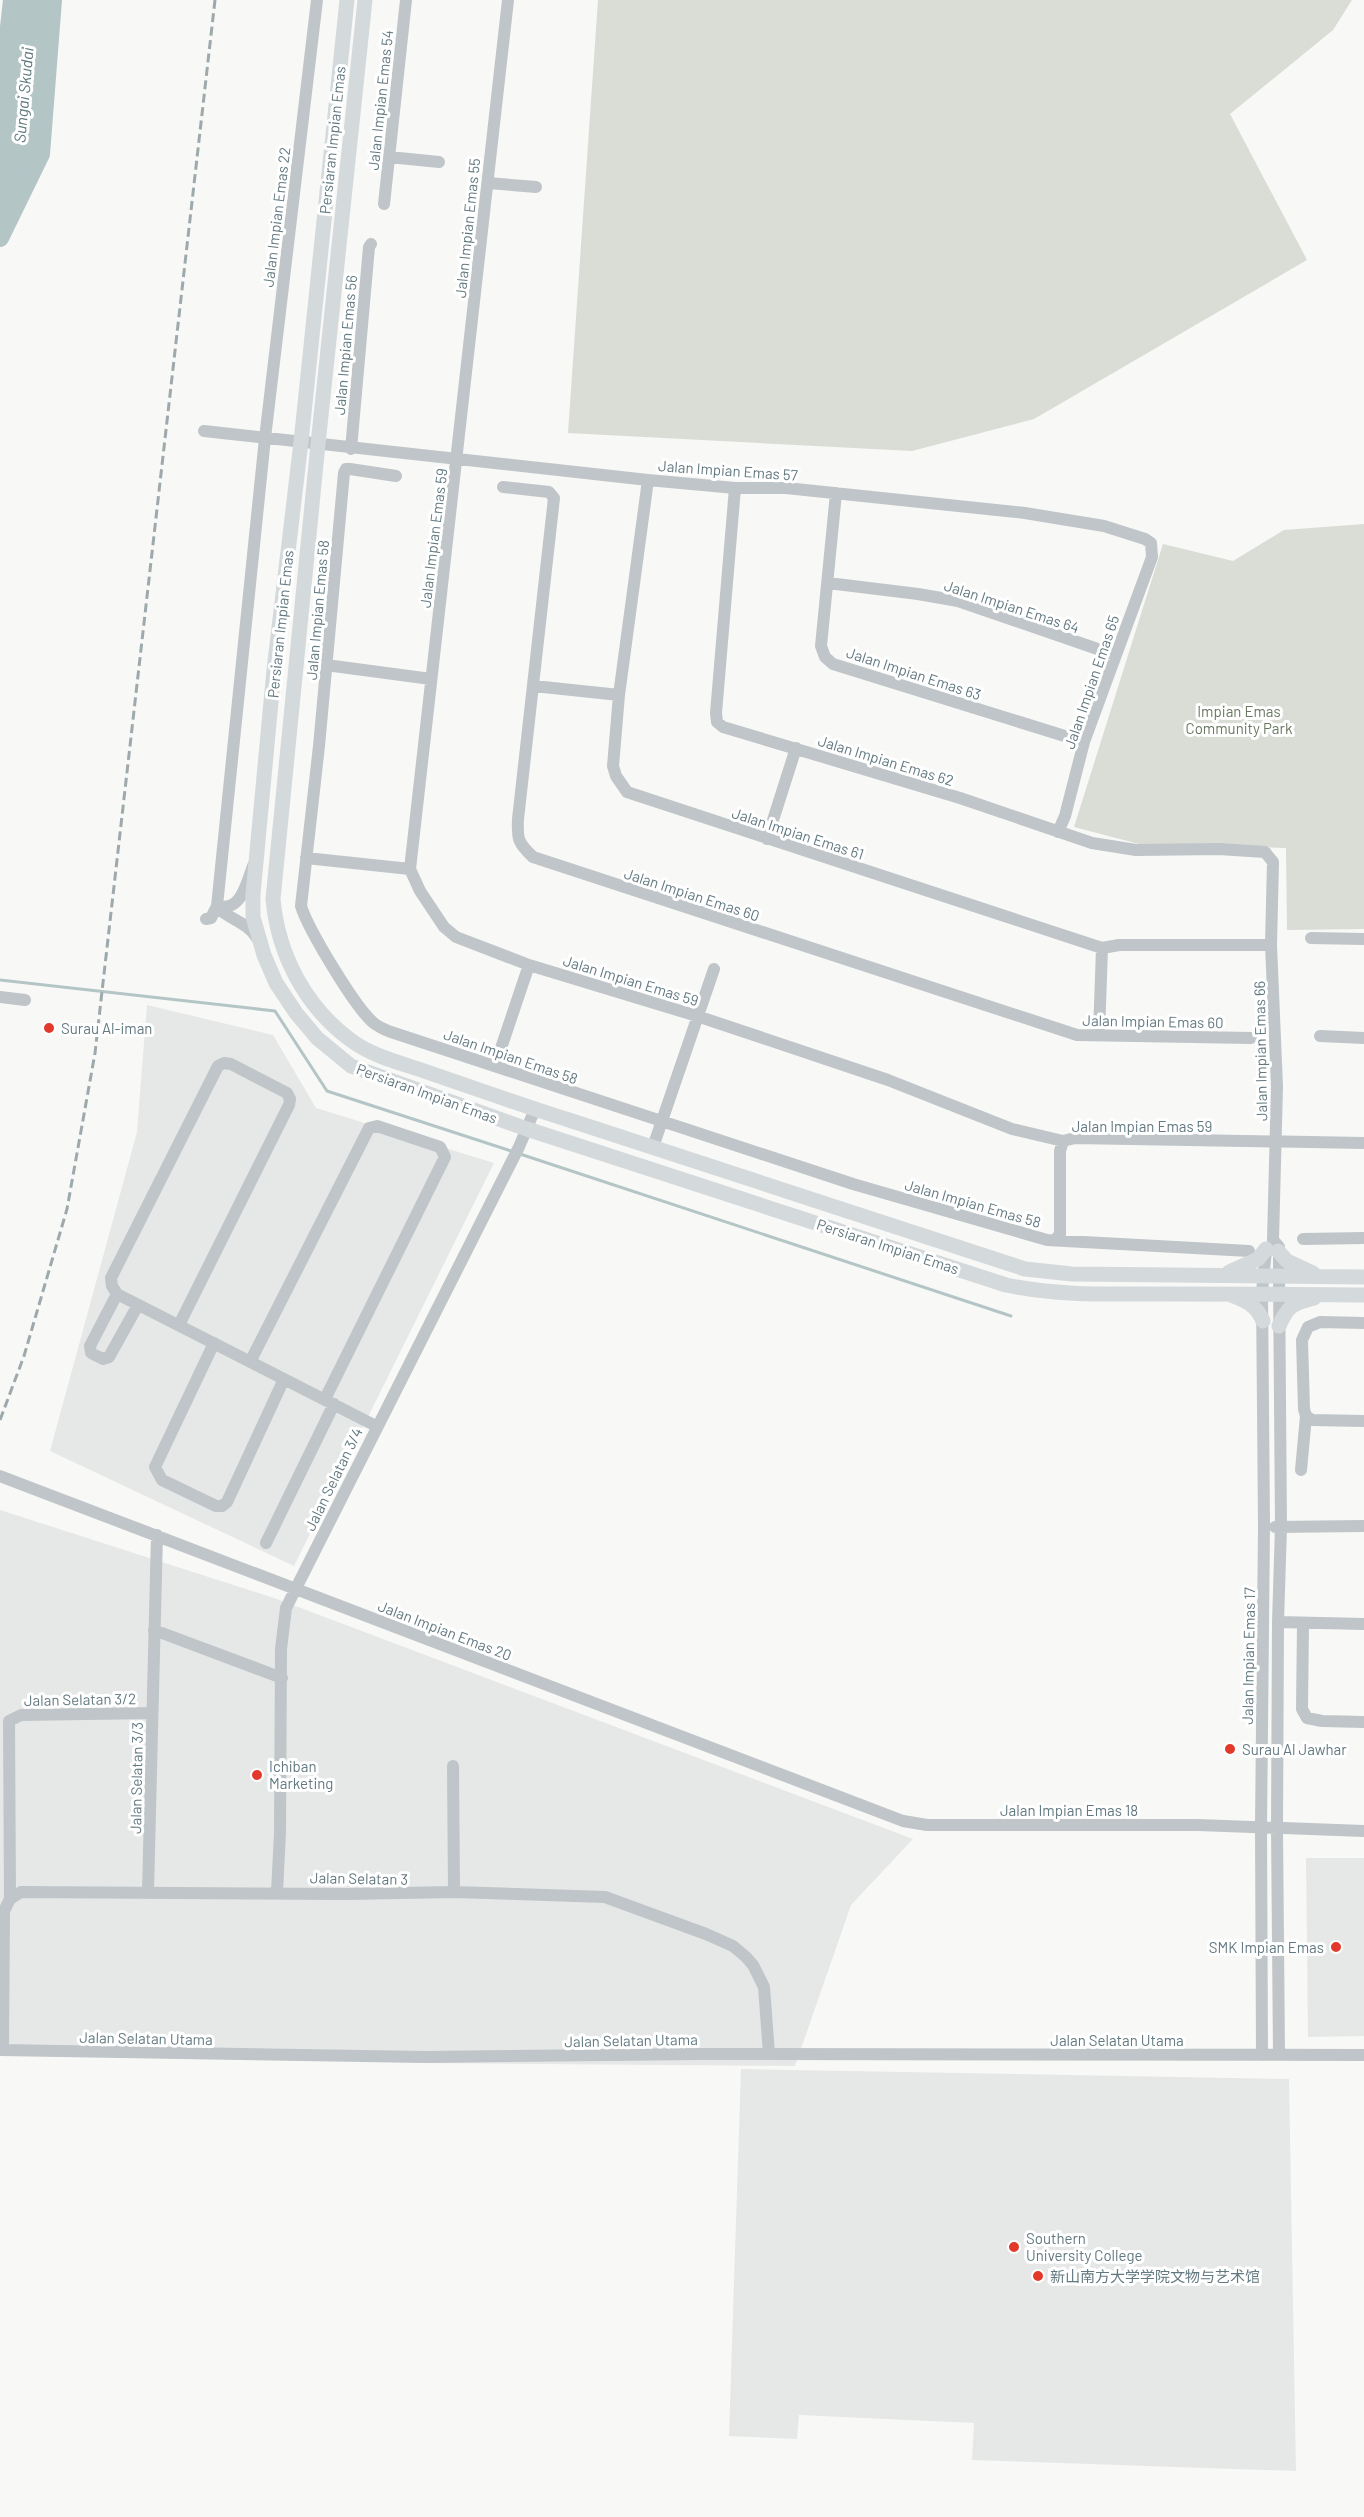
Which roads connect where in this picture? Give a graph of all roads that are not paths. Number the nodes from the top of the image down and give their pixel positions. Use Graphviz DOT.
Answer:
graph roads {
  1 [pos="317,0"];
  2 [pos="347,0"];
  3 [pos="365,0"];
  4 [pos="406,0"];
  5 [pos="508,0"];
  6 [pos="389,157"];
  7 [pos="439,162"];
  8 [pos="488,183"];
  9 [pos="536,187"];
  10 [pos="384,204"];
  11 [pos="372,244"];
  12 [pos="204,432"];
  13 [pos="265,438"];
  14 [pos="301,441"];
  15 [pos="318,444"];
  16 [pos="351,449"];
  17 [pos="458,460"];
  18 [pos="396,476"];
  19 [pos="648,480"];
  20 [pos="503,487"];
  21 [pos="735,488"];
  22 [pos="836,493"];
  23 [pos="1151,543"];
  24 [pos="828,584"];
  25 [pos="1115,655"];
  26 [pos="326,665"];
  27 [pos="431,680"];
  28 [pos="534,686"];
  29 [pos="619,695"];
  30 [pos="1084,742"];
  31 [pos="796,748"];
  32 [pos="1058,832"];
  33 [pos="767,839"];
  34 [pos="257,856"];
  35 [pos="306,858"];
  36 [pos="1273,862"];
  37 [pos="410,868"];
  38 [pos="217,906"];
  39 [pos="206,919"];
  40 [pos="1311,938"];
  41 [pos="1364,939"];
  42 [pos="260,943"];
  43 [pos="1271,945"];
  44 [pos="1102,948"];
  45 [pos="529,965"];
  46 [pos="714,969"];
  47 [pos="0,997"];
  48 [pos="25,1000"];
  49 [pos="697,1016"];
  50 [pos="1099,1034"];
  51 [pos="1320,1036"];
  52 [pos="1251,1038"];
  53 [pos="1364,1038"];
  54 [pos="495,1066"];
  55 [pos="535,1109"];
  56 [pos="662,1122"];
  57 [pos="527,1129"];
  58 [pos="1063,1141"];
  59 [pos="1276,1142"];
  60 [pos="1364,1143"];
  61 [pos="653,1147"];
  62 [pos="1364,1238"];
  63 [pos="1303,1239"];
  64 [pos="1055,1240"];
  65 [pos="1273,1246"];
  66 [pos="1249,1251"];
  67 [pos="1222,1275"];
  68 [pos="1262,1275"];
  69 [pos="1280,1275"];
  70 [pos="1323,1276"];
  71 [pos="1364,1277"];
  72 [pos="1262,1292"];
  73 [pos="1279,1293"];
  74 [pos="117,1294"];
  75 [pos="1228,1294"];
  76 [pos="1326,1294"];
  77 [pos="1364,1295"];
  78 [pos="138,1305"];
  79 [pos="1263,1321"];
  80 [pos="1364,1323"];
  81 [pos="179,1325"];
  82 [pos="1280,1326"];
  83 [pos="214,1343"];
  84 [pos="250,1362"];
  85 [pos="284,1379"];
  86 [pos="329,1402"];
  87 [pos="1309,1418"];
  88 [pos="1364,1421"];
  89 [pos="376,1426"];
  90 [pos="1301,1470"];
  91 [pos="0,1476"];
  92 [pos="1364,1526"];
  93 [pos="1264,1527"];
  94 [pos="1281,1527"];
  95 [pos="157,1535"];
  96 [pos="266,1543"];
  97 [pos="294,1589"];
  98 [pos="1278,1622"];
  99 [pos="1303,1624"];
  100 [pos="1364,1624"];
  101 [pos="154,1630"];
  102 [pos="282,1678"];
  103 [pos="152,1713"];
  104 [pos="1364,1722"];
  105 [pos="453,1766"];
  106 [pos="880,1811"];
  107 [pos="1261,1827"];
  108 [pos="1277,1827"];
  109 [pos="1364,1832"];
  110 [pos="148,1891"];
  111 [pos="277,1892"];
  112 [pos="454,1892"];
  113 [pos="10,1899"];
  114 [pos="1,2050"];
  115 [pos="769,2054"];
  116 [pos="1262,2055"];
  117 [pos="1279,2055"];
  118 [pos="1364,2055"];
  1 -- 13 [label="street, Jalan Impian Emas 22"];
  2 -- 14 [label="main road, Persiaran Impian Emas"];
  3 -- 15 [label="main road, Persiaran Impian Emas"];
  4 -- 6 [label="street, Jalan Impian Emas 54"];
  5 -- 8 [label="street, Jalan Impian Emas 55"];
  6 -- 7 [label="street"];
  6 -- 10 [label="street, Jalan Impian Emas 54"];
  8 -- 9 [label="street"];
  8 -- 17 [label="street, Jalan Impian Emas 55"];
  11 -- 16 [label="street, Jalan Impian Emas 56"];
  12 -- 13 [label="street, Jalan Impian Emas 57"];
  13 -- 14 [label="street, Jalan Impian Emas 57"];
  13 -- 38 [label="street, Jalan Impian Emas 22"];
  14 -- 15 [label="street, Jalan Impian Emas 57"];
  14 -- 34 [label="main road, Persiaran Impian Emas"];
  15 -- 16 [label="street, Jalan Impian Emas 57"];
  15 -- 55 [label="main road, Persiaran Impian Emas"];
  16 -- 17 [label="street, Jalan Impian Emas 57"];
  17 -- 19 [label="street, Jalan Impian Emas 57"];
  17 -- 27 [label="street, Jalan Impian Emas 59"];
  18 -- 26 [label="street, Jalan Impian Emas 58"];
  19 -- 21 [label="street, Jalan Impian Emas 57"];
  19 -- 29 [label="street, Jalan Impian Emas 61"];
  20 -- 28 [label="street, Jalan Impian Emas 60"];
  21 -- 22 [label="street, Jalan Impian Emas 57"];
  21 -- 31 [label="street, Jalan Impian Emas 62"];
  22 -- 23 [label="street, Jalan Impian Emas 57"];
  22 -- 24 [label="street, Jalan Impian Emas 63"];
  23 -- 25 [label="street, Jalan Impian Emas 65"];
  24 -- 25 [label="street, Jalan Impian Emas 64"];
  24 -- 30 [label="street, Jalan Impian Emas 63"];
  25 -- 30 [label="street, Jalan Impian Emas 65"];
  26 -- 27 [label="street"];
  26 -- 35 [label="street, Jalan Impian Emas 58"];
  27 -- 37 [label="street, Jalan Impian Emas 59"];
  28 -- 29 [label="street"];
  28 -- 50 [label="street, Jalan Impian Emas 60"];
  29 -- 33 [label="street, Jalan Impian Emas 61"];
  30 -- 32 [label="street, Jalan Impian Emas 65"];
  31 -- 32 [label="street, Jalan Impian Emas 62"];
  31 -- 33 [label="street"];
  32 -- 36 [label="street, Jalan Impian Emas 62"];
  33 -- 44 [label="street, Jalan Impian Emas 61"];
  34 -- 38 [label="street"];
  34 -- 42 [label="main road, Persiaran Impian Emas"];
  35 -- 37 [label="street"];
  35 -- 54 [label="street, Jalan Impian Emas 58"];
  36 -- 43 [label="street, Jalan Impian Emas 66"];
  37 -- 45 [label="street, Jalan Impian Emas 59"];
  38 -- 39 [label="street"];
  38 -- 42 [label="street"];
  40 -- 41 [label="street"];
  42 -- 57 [label="main road, Persiaran Impian Emas"];
  43 -- 44 [label="street, Jalan Impian Emas 61"];
  43 -- 59 [label="street, Jalan Impian Emas 66"];
  44 -- 50 [label="street"];
  45 -- 49 [label="street, Jalan Impian Emas 59"];
  45 -- 54 [label="street"];
  46 -- 49 [label="street"];
  47 -- 48 [label="street"];
  49 -- 56 [label="street"];
  49 -- 58 [label="street, Jalan Impian Emas 59"];
  50 -- 52 [label="street, Jalan Impian Emas 60"];
  51 -- 53 [label="street"];
  54 -- 56 [label="street, Jalan Impian Emas 58"];
  55 -- 57 [label="street, Jalan Selatan 3/4"];
  55 -- 61 [label="main road, Persiaran Impian Emas"];
  56 -- 61 [label="street"];
  56 -- 64 [label="street, Jalan Impian Emas 58"];
  57 -- 75 [label="main road, Persiaran Impian Emas"];
  57 -- 89 [label="street, Jalan Selatan 3/4"];
  58 -- 59 [label="street, Jalan Impian Emas 59"];
  58 -- 64 [label="street"];
  59 -- 60 [label="street, Jalan Impian Emas 59"];
  59 -- 65 [label="street, Jalan Impian Emas 66"];
  61 -- 67 [label="main road, Persiaran Impian Emas"];
  62 -- 63 [label="street"];
  64 -- 66 [label="street, Jalan Impian Emas 58"];
  65 -- 67 [label="main road"];
  65 -- 68 [label="street, Jalan Impian Emas 66"];
  65 -- 69 [label="street, Jalan Impian Emas 66"];
  65 -- 70 [label="main road"];
  67 -- 68 [label="main road, Persiaran Impian Emas"];
  68 -- 69 [label="main road, Persiaran Impian Emas"];
  68 -- 72 [label="street, Jalan Impian Emas 66"];
  69 -- 70 [label="main road, Persiaran Impian Emas"];
  69 -- 73 [label="street, Jalan Impian Emas 66"];
  70 -- 71 [label="main road, Persiaran Impian Emas"];
  72 -- 73 [label="main road, Persiaran Impian Emas"];
  72 -- 75 [label="main road, Persiaran Impian Emas"];
  72 -- 79 [label="street, Jalan Impian Emas 17"];
  73 -- 76 [label="main road, Persiaran Impian Emas"];
  73 -- 82 [label="street, Jalan Impian Emas 17"];
  74 -- 78 [label="street"];
  74 -- 78 [label="street"];
  74 -- 81 [label="street"];
  75 -- 79 [label="main road"];
  76 -- 77 [label="main road, Persiaran Impian Emas"];
  76 -- 82 [label="main road"];
  78 -- 81 [label="street"];
  79 -- 93 [label="street, Jalan Impian Emas 17"];
  80 -- 87 [label="street"];
  81 -- 83 [label="street"];
  82 -- 94 [label="street, Jalan Impian Emas 17"];
  83 -- 84 [label="street"];
  83 -- 85 [label="street"];
  84 -- 85 [label="street"];
  84 -- 86 [label="street"];
  85 -- 86 [label="street"];
  86 -- 89 [label="street"];
  86 -- 96 [label="street"];
  87 -- 88 [label="street"];
  87 -- 90 [label="street"];
  89 -- 97 [label="street, Jalan Selatan 3/4"];
  91 -- 95 [label="street, Jalan Impian Emas 20"];
  92 -- 94 [label="street"];
  93 -- 94 [label="street"];
  93 -- 107 [label="street, Jalan Impian Emas 17"];
  94 -- 98 [label="street, Jalan Impian Emas 17"];
  95 -- 97 [label="street, Jalan Impian Emas 20"];
  95 -- 101 [label="street, Jalan Selatan 3/3"];
  97 -- 102 [label="street, Jalan Selatan 3/4"];
  97 -- 106 [label="street, Jalan Impian Emas 20"];
  98 -- 99 [label="street"];
  98 -- 108 [label="street, Jalan Impian Emas 17"];
  99 -- 100 [label="street"];
  99 -- 104 [label="street"];
  101 -- 102 [label="street"];
  101 -- 103 [label="street, Jalan Selatan 3/3"];
  102 -- 111 [label="street, Jalan Selatan 3/4"];
  103 -- 110 [label="street, Jalan Selatan 3/3"];
  103 -- 113 [label="street, Jalan Selatan 3/2"];
  105 -- 112 [label="street"];
  106 -- 107 [label="street, Jalan Impian Emas 18"];
  107 -- 108 [label="street, Jalan Impian Emas 18"];
  107 -- 116 [label="street, Jalan Impian Emas 17"];
  108 -- 109 [label="street, Jalan Impian Emas 18"];
  108 -- 117 [label="street, Jalan Impian Emas 17"];
  110 -- 111 [label="street, Jalan Selatan 3"];
  110 -- 113 [label="street, Jalan Selatan 3"];
  111 -- 112 [label="street, Jalan Selatan 3"];
  112 -- 115 [label="street, Jalan Selatan 3"];
  113 -- 114 [label="street"];
  114 -- 115 [label="street, Jalan Selatan Utama"];
  115 -- 116 [label="street, Jalan Selatan Utama"];
  116 -- 117 [label="street, Jalan Selatan Utama"];
  117 -- 118 [label="street, Jalan Selatan Utama"];
}
